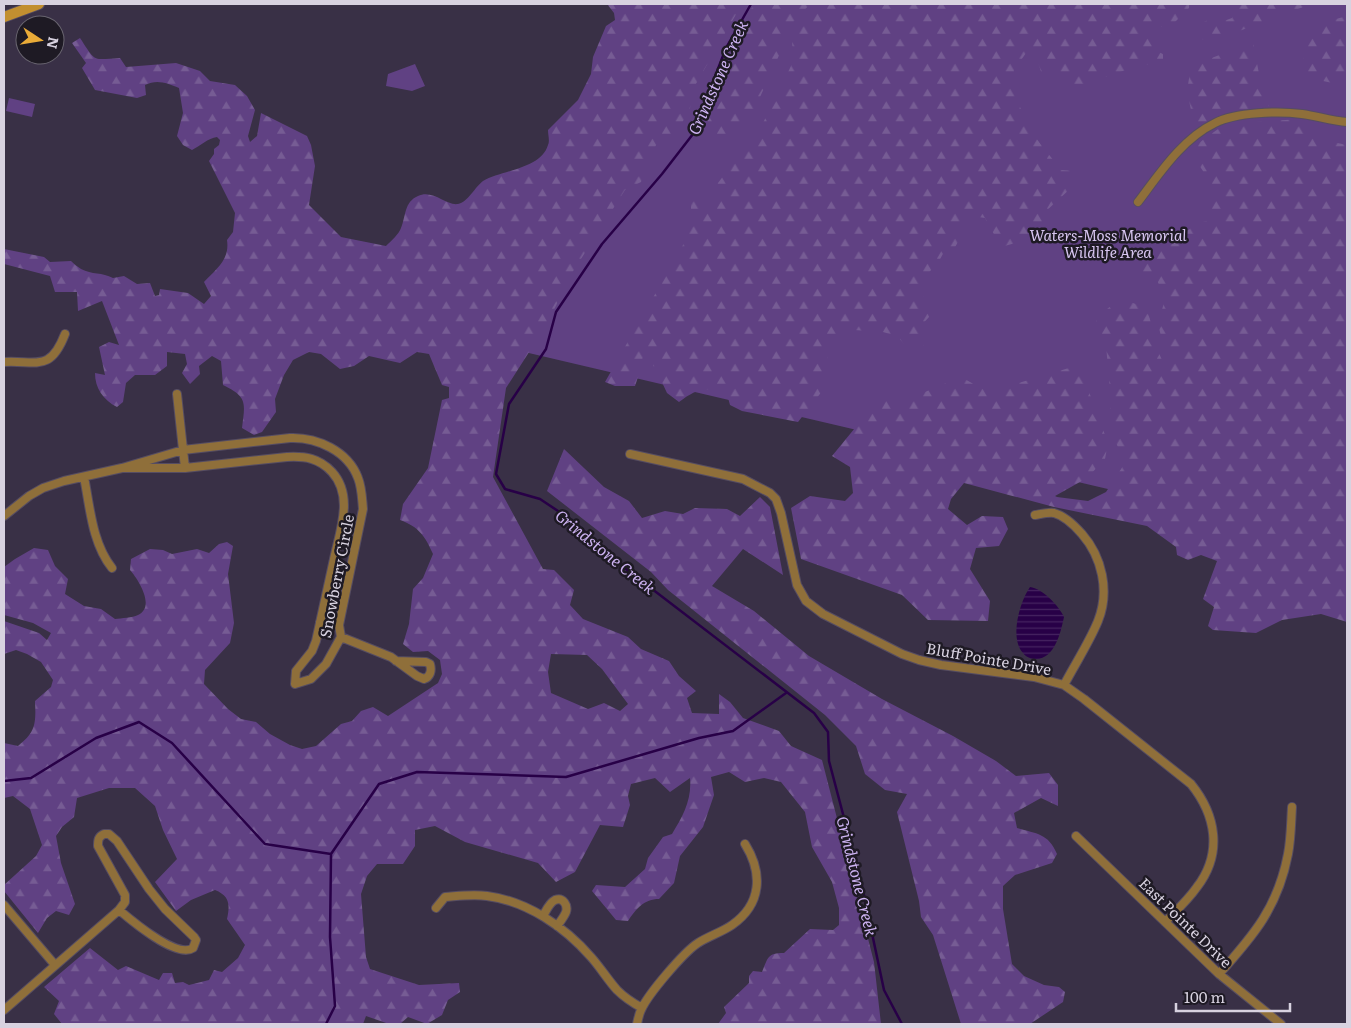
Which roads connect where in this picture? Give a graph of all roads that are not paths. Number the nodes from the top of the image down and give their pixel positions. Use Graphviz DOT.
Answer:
graph roads {
  1 [pos="39,4"];
  2 [pos="4,17"];
  3 [pos="1347,122"];
  4 [pos="1138,202"];
  5 [pos="65,334"];
  6 [pos="4,362"];
  7 [pos="177,394"];
  8 [pos="184,450"];
  9 [pos="630,454"];
  10 [pos="122,468"];
  11 [pos="185,468"];
  12 [pos="84,477"];
  13 [pos="1035,515"];
  14 [pos="4,516"];
  15 [pos="112,568"];
  16 [pos="320,622"];
  17 [pos="339,626"];
  18 [pos="341,637"];
  19 [pos="396,661"];
  20 [pos="1064,685"];
  21 [pos="1292,808"];
  22 [pos="1076,836"];
  23 [pos="745,844"];
  24 [pos="4,905"];
  25 [pos="436,908"];
  26 [pos="120,910"];
  27 [pos="543,916"];
  28 [pos="1166,922"];
  29 [pos="557,926"];
  30 [pos="55,965"];
  31 [pos="1219,974"];
  32 [pos="642,1008"];
  33 [pos="4,1010"];
  34 [pos="1270,1016"];
  35 [pos="637,1024"];
  36 [pos="1265,1024"];
  37 [pos="1282,1024"];
  1 -- 2 [label="main road"];
  3 -- 4 [label="street"];
  5 -- 6 [label="street"];
  7 -- 8 [label="street"];
  8 -- 10 [label="street, Snowberry Circle"];
  8 -- 11 [label="street"];
  8 -- 17 [label="street, Snowberry Circle"];
  9 -- 20 [label="street, Bluff Pointe Drive"];
  10 -- 11 [label="street, Snowberry Circle"];
  10 -- 12 [label="street"];
  11 -- 16 [label="street, Snowberry Circle"];
  12 -- 14 [label="street"];
  12 -- 15 [label="street"];
  13 -- 20 [label="street"];
  16 -- 17 [label="street"];
  16 -- 18 [label="street, Snowberry Circle"];
  17 -- 18 [label="street, Snowberry Circle"];
  18 -- 19 [label="street"];
  20 -- 28 [label="street, Bluff Pointe Drive"];
  21 -- 31 [label="street"];
  22 -- 28 [label="street, East Pointe Drive"];
  23 -- 32 [label="street"];
  24 -- 30 [label="street"];
  25 -- 27 [label="street"];
  26 -- 26 [label="street"];
  26 -- 30 [label="street"];
  27 -- 29 [label="street"];
  27 -- 29 [label="street"];
  28 -- 31 [label="street, East Pointe Drive"];
  29 -- 32 [label="street"];
  30 -- 33 [label="street"];
  31 -- 34 [label="street, East Pointe Drive"];
  32 -- 35 [label="street"];
  34 -- 36 [label="street"];
  34 -- 37 [label="street, East Pointe Drive"];
}
